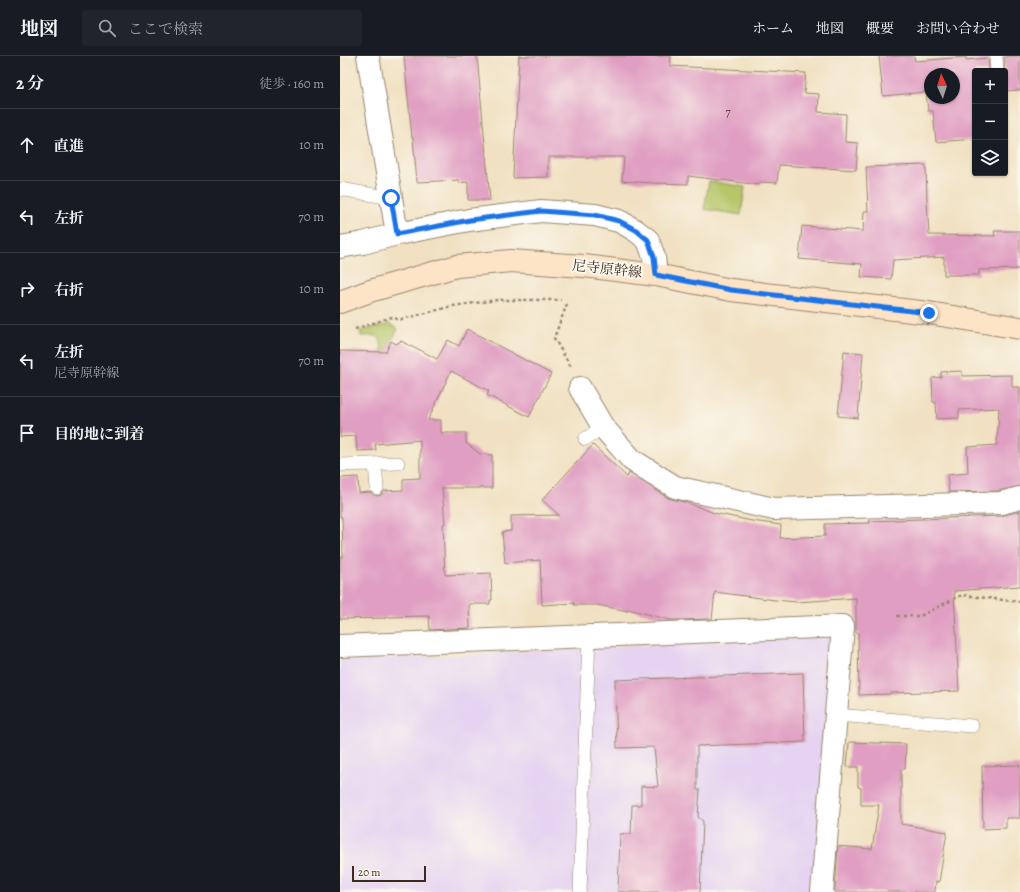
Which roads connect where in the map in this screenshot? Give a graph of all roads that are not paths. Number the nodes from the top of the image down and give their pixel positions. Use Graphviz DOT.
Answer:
graph roads {
  1 [pos="368,56"];
  2 [pos="996,56"];
  3 [pos="997,68"];
  4 [pos="340,189"];
  5 [pos="391,198"];
  6 [pos="397,234"];
  7 [pos="340,247"];
  8 [pos="656,275"];
  9 [pos="340,302"];
  10 [pos="1020,328"];
  11 [pos="580,388"];
  12 [pos="398,463"];
  13 [pos="375,464"];
  14 [pos="340,465"];
  15 [pos="377,488"];
  16 [pos="1020,498"];
  17 [pos="589,636"];
  18 [pos="340,646"];
  19 [pos="836,714"];
  20 [pos="972,726"];
  21 [pos="580,892"];
  22 [pos="822,892"];
  1 -- 5 [label="street"];
  2 -- 3 [label="lane"];
  4 -- 5 [label="lane"];
  5 -- 6 [label="street"];
  6 -- 7 [label="street"];
  6 -- 8 [label="street"];
  8 -- 9 [label="street, 尼寺原幹線"];
  8 -- 10 [label="street, 尼寺原幹線"];
  11 -- 16 [label="street"];
  12 -- 13 [label="lane"];
  13 -- 14 [label="lane"];
  13 -- 15 [label="lane"];
  17 -- 18 [label="street"];
  17 -- 19 [label="street"];
  17 -- 21 [label="lane"];
  19 -- 20 [label="lane"];
  19 -- 22 [label="street"];
}
